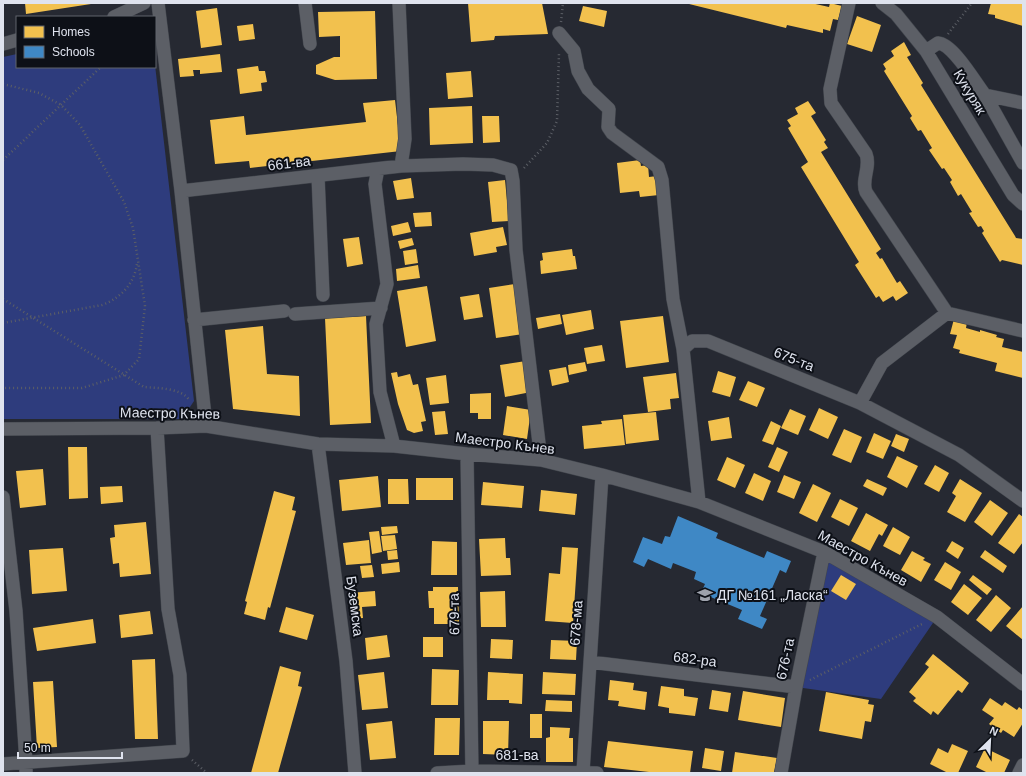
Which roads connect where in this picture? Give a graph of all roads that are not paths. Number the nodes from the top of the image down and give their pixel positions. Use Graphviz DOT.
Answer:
graph roads {
  1 [pos="144,3"];
  2 [pos="158,3"];
  3 [pos="305,3"];
  4 [pos="399,3"];
  5 [pos="849,3"];
  6 [pos="882,3"];
  7 [pos="116,16"];
  8 [pos="559,33"];
  9 [pos="16,40"];
  10 [pos="3,44"];
  11 [pos="310,44"];
  12 [pos="926,51"];
  13 [pos="985,95"];
  14 [pos="1023,103"];
  15 [pos="1023,163"];
  16 [pos="402,166"];
  17 [pos="378,169"];
  18 [pos="318,176"];
  19 [pos="181,191"];
  20 [pos="1023,204"];
  21 [pos="323,295"];
  22 [pos="381,308"];
  23 [pos="947,313"];
  24 [pos="194,320"];
  25 [pos="1023,331"];
  26 [pos="683,349"];
  27 [pos="860,403"];
  28 [pos="206,426"];
  29 [pos="157,428"];
  30 [pos="3,429"];
  31 [pos="318,444"];
  32 [pos="394,446"];
  33 [pos="467,454"];
  34 [pos="541,460"];
  35 [pos="602,475"];
  36 [pos="3,497"];
  37 [pos="1023,501"];
  38 [pos="699,502"];
  39 [pos="824,552"];
  40 [pos="590,662"];
  41 [pos="1023,684"];
  42 [pos="796,687"];
  43 [pos="3,764"];
  44 [pos="1023,765"];
  45 [pos="26,767"];
  46 [pos="472,772"];
  47 [pos="583,772"];
  48 [pos="355,773"];
  49 [pos="437,773"];
  50 [pos="597,773"];
  51 [pos="782,773"];
  52 [pos="1019,773"];
  1 -- 7 [label="street"];
  2 -- 19 [label="street"];
  3 -- 11 [label="street"];
  4 -- 16 [label="street"];
  5 -- 23 [label="street"];
  6 -- 12 [label="street, Кукуряк"];
  8 -- 26 [label="street"];
  9 -- 10 [label="street"];
  12 -- 13 [label="street"];
  12 -- 20 [label="street, Кукуряк"];
  13 -- 14 [label="street"];
  13 -- 15 [label="street"];
  16 -- 17 [label="street, 661-ва"];
  16 -- 34 [label="street, 661-ва"];
  17 -- 18 [label="street, 661-ва"];
  17 -- 22 [label="street"];
  18 -- 19 [label="street, 661-ва"];
  18 -- 21 [label="street"];
  19 -- 24 [label="street"];
  22 -- 24 [label="street"];
  22 -- 32 [label="street"];
  23 -- 25 [label="street"];
  23 -- 27 [label="street"];
  24 -- 28 [label="street"];
  26 -- 27 [label="street, 675-та"];
  26 -- 38 [label="street"];
  27 -- 37 [label="street, 675-та"];
  28 -- 29 [label="street, Маестро Кънев"];
  28 -- 31 [label="street, Маестро Кънев"];
  29 -- 30 [label="street, Маестро Кънев"];
  29 -- 45 [label="street"];
  31 -- 32 [label="street, Маестро Кънев"];
  31 -- 48 [label="street, Буземска"];
  32 -- 33 [label="street, Маестро Кънев"];
  33 -- 34 [label="street, Маестро Кънев"];
  33 -- 46 [label="street, 679-та"];
  34 -- 35 [label="street, Маестро Кънев"];
  35 -- 38 [label="street, Маестро Кънев"];
  35 -- 40 [label="street, 678-ма"];
  36 -- 45 [label="street"];
  38 -- 39 [label="street, Маестро Кънев"];
  39 -- 41 [label="street, Маестро Кънев"];
  39 -- 42 [label="street, 676-та"];
  40 -- 42 [label="street, 682-ра"];
  40 -- 47 [label="street, 678-ма"];
  42 -- 51 [label="street, 676-та"];
  43 -- 45 [label="street"];
  44 -- 52 [label="street"];
  46 -- 47 [label="street, 681-ва"];
  46 -- 49 [label="street, 681-ва"];
  47 -- 50 [label="street, 681-ва"];
}
